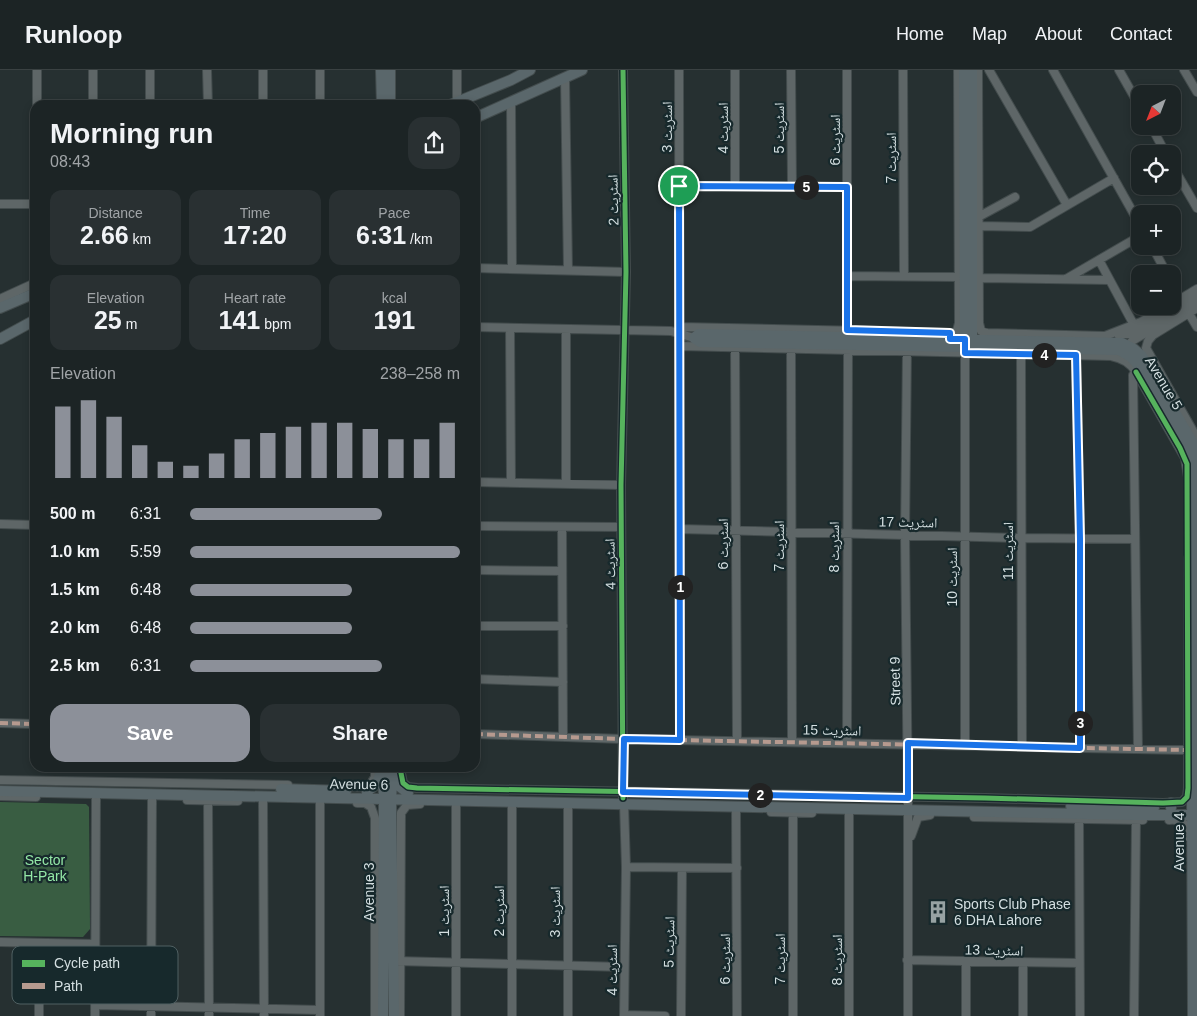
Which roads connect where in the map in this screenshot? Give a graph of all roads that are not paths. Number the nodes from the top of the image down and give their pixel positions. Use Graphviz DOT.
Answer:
graph roads {
  1 [pos="37,70"];
  2 [pos="93,70"];
  3 [pos="150,70"];
  4 [pos="207,70"];
  5 [pos="262,70"];
  6 [pos="320,70"];
  7 [pos="382,70"];
  8 [pos="390,70"];
  9 [pos="457,70"];
  10 [pos="530,70"];
  11 [pos="582,70"];
  12 [pos="623,70"];
  13 [pos="679,70"];
  14 [pos="735,70"];
  15 [pos="792,70"];
  16 [pos="847,70"];
  17 [pos="903,70"];
  18 [pos="958,70"];
  19 [pos="964,70"];
  20 [pos="972,70"];
  21 [pos="978,70"];
  22 [pos="989,70"];
  23 [pos="1053,70"];
  24 [pos="1119,70"];
  25 [pos="1184,70"];
  26 [pos="511,75"];
  27 [pos="565,78"];
  28 [pos="1131,91"];
  29 [pos="1197,92"];
  30 [pos="37,100"];
  31 [pos="93,100"];
  32 [pos="150,100"];
  33 [pos="208,100"];
  34 [pos="263,100"];
  35 [pos="320,100"];
  36 [pos="382,100"];
  37 [pos="390,100"];
  38 [pos="454,100"];
  39 [pos="462,100"];
  40 [pos="511,102"];
  41 [pos="480,116"];
  42 [pos="1114,178"];
  43 [pos="1181,180"];
  44 [pos="679,186"];
  45 [pos="735,186"];
  46 [pos="792,186"];
  47 [pos="847,187"];
  48 [pos="1015,197"];
  49 [pos="0,204"];
  50 [pos="30,204"];
  51 [pos="1068,205"];
  52 [pos="1197,208"];
  53 [pos="1131,209"];
  54 [pos="980,216"];
  55 [pos="980,226"];
  56 [pos="1131,241"];
  57 [pos="1099,260"];
  58 [pos="480,268"];
  59 [pos="512,269"];
  60 [pos="568,270"];
  61 [pos="626,272"];
  62 [pos="847,276"];
  63 [pos="904,276"];
  64 [pos="959,277"];
  65 [pos="979,278"];
  66 [pos="1065,280"];
  67 [pos="1109,280"];
  68 [pos="30,285"];
  69 [pos="1197,288"];
  70 [pos="30,295"];
  71 [pos="1197,295"];
  72 [pos="0,299"];
  73 [pos="1181,301"];
  74 [pos="1197,302"];
  75 [pos="1181,306"];
  76 [pos="1184,306"];
  77 [pos="0,308"];
  78 [pos="1197,308"];
  79 [pos="1155,315"];
  80 [pos="30,323"];
  81 [pos="962,323"];
  82 [pos="1197,327"];
  83 [pos="480,328"];
  84 [pos="510,328"];
  85 [pos="566,329"];
  86 [pos="624,330"];
  87 [pos="680,330"];
  88 [pos="847,330"];
  89 [pos="1134,330"];
  90 [pos="835,333"];
  91 [pos="1146,333"];
  92 [pos="950,336"];
  93 [pos="694,338"];
  94 [pos="0,339"];
  95 [pos="1106,342"];
  96 [pos="968,345"];
  97 [pos="680,346"];
  98 [pos="736,348"];
  99 [pos="1123,348"];
  100 [pos="791,349"];
  101 [pos="907,349"];
  102 [pos="848,350"];
  103 [pos="1021,354"];
  104 [pos="1076,355"];
  105 [pos="1142,356"];
  106 [pos="1136,372"];
  107 [pos="1168,408"];
  108 [pos="1197,438"];
  109 [pos="1197,450"];
  110 [pos="1196,462"];
  111 [pos="480,482"];
  112 [pos="511,482"];
  113 [pos="566,483"];
  114 [pos="620,485"];
  115 [pos="0,524"];
  116 [pos="30,525"];
  117 [pos="480,526"];
  118 [pos="562,527"];
  119 [pos="621,528"];
  120 [pos="680,529"];
  121 [pos="736,530"];
  122 [pos="792,532"];
  123 [pos="847,533"];
  124 [pos="906,535"];
  125 [pos="964,536"];
  126 [pos="1020,538"];
  127 [pos="1080,539"];
  128 [pos="1135,539"];
  129 [pos="480,570"];
  130 [pos="562,571"];
  131 [pos="480,626"];
  132 [pos="563,626"];
  133 [pos="480,679"];
  134 [pos="563,682"];
  135 [pos="0,723"];
  136 [pos="30,724"];
  137 [pos="480,734"];
  138 [pos="563,737"];
  139 [pos="624,739"];
  140 [pos="680,740"];
  141 [pos="737,741"];
  142 [pos="792,742"];
  143 [pos="847,743"];
  144 [pos="908,743"];
  145 [pos="965,746"];
  146 [pos="1022,747"];
  147 [pos="1080,748"];
  148 [pos="1138,749"];
  149 [pos="1188,750"];
  150 [pos="375,772"];
  151 [pos="381,772"];
  152 [pos="383,772"];
  153 [pos="392,772"];
  154 [pos="394,772"];
  155 [pos="401,772"];
  156 [pos="0,780"];
  157 [pos="0,784"];
  158 [pos="1191,790"];
  159 [pos="0,791"];
  160 [pos="354,795"];
  161 [pos="367,795"];
  162 [pos="388,795"];
  163 [pos="0,796"];
  164 [pos="414,796"];
  165 [pos="96,797"];
  166 [pos="152,799"];
  167 [pos="208,800"];
  168 [pos="624,801"];
  169 [pos="263,802"];
  170 [pos="320,802"];
  171 [pos="456,805"];
  172 [pos="512,806"];
  173 [pos="908,806"];
  174 [pos="568,808"];
  175 [pos="736,811"];
  176 [pos="1175,811"];
  177 [pos="1195,812"];
  178 [pos="793,813"];
  179 [pos="849,813"];
  180 [pos="1079,820"];
  181 [pos="1136,820"];
  182 [pos="1193,827"];
  183 [pos="383,828"];
  184 [pos="908,843"];
  185 [pos="626,867"];
  186 [pos="737,868"];
  187 [pos="682,869"];
  188 [pos="0,942"];
  189 [pos="39,943"];
  190 [pos="95,944"];
  191 [pos="151,946"];
  192 [pos="907,960"];
  193 [pos="397,961"];
  194 [pos="966,962"];
  195 [pos="456,963"];
  196 [pos="1023,963"];
  197 [pos="1079,964"];
  198 [pos="512,965"];
  199 [pos="567,966"];
  200 [pos="624,968"];
  201 [pos="1195,982"];
  202 [pos="95,1005"];
  203 [pos="151,1006"];
  204 [pos="1194,1007"];
  205 [pos="209,1012"];
  206 [pos="264,1012"];
  207 [pos="320,1013"];
  208 [pos="624,1015"];
  209 [pos="95,1016"];
  210 [pos="151,1016"];
  211 [pos="375,1016"];
  212 [pos="383,1016"];
  213 [pos="394,1016"];
  214 [pos="400,1016"];
  215 [pos="456,1016"];
  216 [pos="512,1016"];
  217 [pos="568,1016"];
  218 [pos="665,1016"];
  219 [pos="681,1016"];
  220 [pos="737,1016"];
  221 [pos="793,1016"];
  222 [pos="849,1016"];
  223 [pos="908,1016"];
  224 [pos="966,1016"];
  225 [pos="1023,1016"];
  226 [pos="1080,1016"];
  227 [pos="1134,1016"];
  1 -- 30 [label="street"];
  2 -- 31 [label="street"];
  3 -- 32 [label="street"];
  4 -- 33 [label="street"];
  5 -- 34 [label="street"];
  6 -- 35 [label="street"];
  7 -- 36 [label="main road"];
  8 -- 37 [label="main road"];
  9 -- 38 [label="street"];
  10 -- 26 [label="main road"];
  11 -- 27 [label="main road"];
  12 -- 61 [label="street, اسٹریٹ 2"];
  13 -- 44 [label="street, اسٹریٹ 3"];
  14 -- 45 [label="street, اسٹریٹ 4"];
  15 -- 46 [label="street, اسٹریٹ 5"];
  16 -- 47 [label="street, اسٹریٹ 6"];
  17 -- 63 [label="street, اسٹریٹ 7"];
  18 -- 64 [label="street"];
  19 -- 81 [label="main road"];
  20 -- 96 [label="main road"];
  21 -- 54 [label="street"];
  22 -- 51 [label="street"];
  23 -- 42 [label="street"];
  24 -- 28 [label="street"];
  25 -- 29 [label="street"];
  26 -- 39 [label="main road"];
  27 -- 40 [label="main road"];
  27 -- 60 [label="street"];
  40 -- 41 [label="main road"];
  40 -- 59 [label="street"];
  42 -- 51 [label="street"];
  42 -- 53 [label="street"];
  43 -- 52 [label="street"];
  44 -- 45 [label="street"];
  44 -- 87 [label="street, اسٹریٹ 3"];
  45 -- 46 [label="street"];
  46 -- 47 [label="street"];
  47 -- 62 [label="street, اسٹریٹ 6"];
  48 -- 54 [label="street"];
  49 -- 50 [label="street"];
  51 -- 55 [label="street"];
  54 -- 55 [label="street"];
  55 -- 65 [label="street"];
  56 -- 57 [label="street"];
  57 -- 66 [label="street"];
  57 -- 67 [label="street"];
  58 -- 59 [label="street"];
  59 -- 60 [label="street"];
  60 -- 61 [label="street"];
  61 -- 86 [label="street, اسٹریٹ 2"];
  62 -- 63 [label="street"];
  62 -- 88 [label="street, اسٹریٹ 6"];
  63 -- 64 [label="street"];
  64 -- 81 [label="street"];
  65 -- 66 [label="street"];
  65 -- 89 [label="street"];
  66 -- 67 [label="street"];
  67 -- 89 [label="street"];
  68 -- 72 [label="street"];
  69 -- 76 [label="street"];
  70 -- 77 [label="main road"];
  71 -- 76 [label="street"];
  73 -- 76 [label="street"];
  74 -- 76 [label="street"];
  75 -- 76 [label="street"];
  76 -- 78 [label="street"];
  76 -- 82 [label="street"];
  76 -- 89 [label="street"];
  76 -- 91 [label="street"];
  76 -- 108 [label="street"];
  79 -- 89 [label="street"];
  80 -- 94 [label="main road"];
  81 -- 92 [label="street"];
  81 -- 96 [label="main road"];
  83 -- 84 [label="street"];
  84 -- 85 [label="street"];
  84 -- 112 [label="street"];
  85 -- 86 [label="street"];
  85 -- 113 [label="street"];
  86 -- 87 [label="street"];
  86 -- 114 [label="street, اسٹریٹ 4"];
  87 -- 90 [label="street"];
  87 -- 93 [label="street"];
  87 -- 97 [label="street"];
  88 -- 90 [label="street"];
  88 -- 92 [label="street"];
  89 -- 95 [label="street"];
  89 -- 99 [label="street"];
  90 -- 92 [label="main road"];
  90 -- 93 [label="main road"];
  91 -- 99 [label="street"];
  91 -- 105 [label="street"];
  92 -- 96 [label="main road"];
  93 -- 101 [label="main road"];
  95 -- 96 [label="main road"];
  95 -- 99 [label="main road"];
  96 -- 99 [label="main road"];
  96 -- 101 [label="main road"];
  96 -- 103 [label="street"];
  96 -- 125 [label="street, اسٹریٹ 10"];
  97 -- 98 [label="street"];
  97 -- 120 [label="street"];
  98 -- 100 [label="street"];
  98 -- 121 [label="street, اسٹریٹ 6"];
  99 -- 105 [label="main road, Avenue 5"];
  99 -- 107 [label="main road, Avenue 5"];
  100 -- 102 [label="street"];
  100 -- 122 [label="street, اسٹریٹ 7"];
  101 -- 102 [label="street"];
  101 -- 124 [label="street, Street 9"];
  102 -- 123 [label="street, اسٹریٹ 8"];
  103 -- 104 [label="street"];
  103 -- 126 [label="street, اسٹریٹ 11"];
  104 -- 106 [label="street"];
  104 -- 127 [label="street"];
  105 -- 107 [label="main road, Avenue 5"];
  106 -- 128 [label="street"];
  106 -- 149 [label="street"];
  107 -- 109 [label="main road, Avenue 5"];
  107 -- 110 [label="main road, Avenue 5"];
  110 -- 158 [label="main road, Avenue 4"];
  111 -- 112 [label="street"];
  112 -- 113 [label="street"];
  113 -- 114 [label="street"];
  114 -- 119 [label="street, اسٹریٹ 4"];
  115 -- 116 [label="street"];
  117 -- 118 [label="street"];
  118 -- 119 [label="street"];
  118 -- 130 [label="street"];
  119 -- 139 [label="street, اسٹریٹ 4"];
  120 -- 121 [label="street, اسٹریٹ 17"];
  120 -- 140 [label="street"];
  121 -- 122 [label="street, اسٹریٹ 17"];
  121 -- 141 [label="street, اسٹریٹ 6"];
  122 -- 123 [label="street, اسٹریٹ 17"];
  122 -- 142 [label="street, اسٹریٹ 7"];
  123 -- 124 [label="street, اسٹریٹ 17"];
  123 -- 143 [label="street, اسٹریٹ 8"];
  124 -- 125 [label="street, اسٹریٹ 17"];
  124 -- 144 [label="street, Street 9"];
  125 -- 126 [label="street, اسٹریٹ 17"];
  125 -- 145 [label="street, اسٹریٹ 10"];
  126 -- 127 [label="street, اسٹریٹ 17"];
  126 -- 146 [label="street, اسٹریٹ 11"];
  127 -- 128 [label="street, اسٹریٹ 17"];
  127 -- 147 [label="street"];
  128 -- 148 [label="street"];
  129 -- 130 [label="street"];
  130 -- 132 [label="street"];
  131 -- 132 [label="street"];
  132 -- 134 [label="street"];
  133 -- 134 [label="street"];
  134 -- 138 [label="street"];
  135 -- 136 [label="street"];
  137 -- 138 [label="street, اسٹریٹ 15"];
  138 -- 139 [label="street, اسٹریٹ 15"];
  139 -- 140 [label="street, اسٹریٹ 15"];
  139 -- 168 [label="street, اسٹریٹ 4"];
  140 -- 141 [label="street, اسٹریٹ 15"];
  141 -- 142 [label="street, اسٹریٹ 15"];
  142 -- 143 [label="street, اسٹریٹ 15"];
  143 -- 144 [label="street, اسٹریٹ 15"];
  144 -- 145 [label="street, اسٹریٹ 15"];
  144 -- 173 [label="street, Street 9"];
  145 -- 146 [label="street, اسٹریٹ 15"];
  146 -- 147 [label="street, اسٹریٹ 15"];
  147 -- 148 [label="street, اسٹریٹ 15"];
  148 -- 149 [label="street, اسٹریٹ 15"];
  149 -- 158 [label="street"];
  150 -- 160 [label="street"];
  151 -- 161 [label="main road"];
  152 -- 162 [label="main road, Avenue 3"];
  153 -- 162 [label="main road, Avenue 3"];
  154 -- 164 [label="main road"];
  155 -- 164 [label="street"];
  156 -- 160 [label="street"];
  157 -- 160 [label="main road, Avenue 6"];
  158 -- 176 [label="main road"];
  158 -- 177 [label="main road, Avenue 4"];
  159 -- 160 [label="main road, Avenue 6"];
  160 -- 161 [label="main road, Avenue 6"];
  160 -- 170 [label="street"];
  160 -- 183 [label="street"];
  161 -- 162 [label="main road, Avenue 6"];
  161 -- 183 [label="main road"];
  162 -- 164 [label="main road, Avenue 6"];
  162 -- 183 [label="main road, Avenue 3"];
  163 -- 165 [label="street"];
  164 -- 168 [label="main road, Avenue 6"];
  164 -- 171 [label="street"];
  164 -- 183 [label="main road"];
  164 -- 193 [label="street"];
  165 -- 166 [label="street"];
  165 -- 190 [label="street"];
  166 -- 167 [label="street"];
  166 -- 191 [label="street"];
  167 -- 169 [label="street"];
  167 -- 205 [label="street"];
  168 -- 173 [label="main road, Avenue 6"];
  168 -- 174 [label="street"];
  168 -- 175 [label="street"];
  168 -- 185 [label="street, اسٹریٹ 4"];
  169 -- 170 [label="street"];
  169 -- 206 [label="street"];
  170 -- 207 [label="street"];
  171 -- 172 [label="street"];
  171 -- 195 [label="street, اسٹریٹ 1"];
  172 -- 174 [label="street"];
  172 -- 198 [label="street, اسٹریٹ 2"];
  173 -- 176 [label="main road, Avenue 6"];
  173 -- 179 [label="street"];
  173 -- 184 [label="street, Street 9"];
  174 -- 199 [label="street, اسٹریٹ 3"];
  175 -- 178 [label="street"];
  175 -- 186 [label="street, اسٹریٹ 6"];
  176 -- 177 [label="main road, Avenue 6"];
  176 -- 181 [label="street"];
  176 -- 182 [label="main road"];
  176 -- 204 [label="street"];
  177 -- 182 [label="main road, Avenue 4"];
  178 -- 179 [label="street"];
  178 -- 221 [label="street, اسٹریٹ 7"];
  179 -- 222 [label="street, اسٹریٹ 8"];
  180 -- 181 [label="street"];
  180 -- 184 [label="street"];
  180 -- 197 [label="street"];
  181 -- 227 [label="street"];
  182 -- 201 [label="main road, Avenue 4"];
  183 -- 193 [label="main road, Avenue 3"];
  183 -- 211 [label="street"];
  183 -- 212 [label="main road, Avenue 3"];
  184 -- 192 [label="street, Street 9"];
  185 -- 187 [label="street"];
  185 -- 200 [label="street, اسٹریٹ 4"];
  186 -- 187 [label="street"];
  186 -- 220 [label="street, اسٹریٹ 6"];
  187 -- 219 [label="street, اسٹریٹ 5"];
  188 -- 189 [label="street"];
  189 -- 190 [label="street"];
  192 -- 194 [label="street, اسٹریٹ 13"];
  192 -- 223 [label="street, Street 9"];
  193 -- 195 [label="street"];
  193 -- 213 [label="main road, Avenue 3"];
  193 -- 214 [label="street"];
  194 -- 196 [label="street, اسٹریٹ 13"];
  194 -- 224 [label="street"];
  195 -- 198 [label="street"];
  195 -- 215 [label="street, اسٹریٹ 1"];
  196 -- 197 [label="street, اسٹریٹ 13"];
  196 -- 225 [label="street"];
  197 -- 226 [label="street"];
  198 -- 199 [label="street"];
  198 -- 216 [label="street, اسٹریٹ 2"];
  199 -- 200 [label="street"];
  199 -- 217 [label="street, اسٹریٹ 3"];
  200 -- 208 [label="street, اسٹریٹ 4"];
  201 -- 204 [label="main road, Avenue 4"];
  202 -- 203 [label="street"];
  202 -- 209 [label="street"];
  203 -- 205 [label="street"];
  203 -- 210 [label="street"];
  205 -- 206 [label="street"];
  206 -- 207 [label="street"];
  208 -- 218 [label="street"];
}
